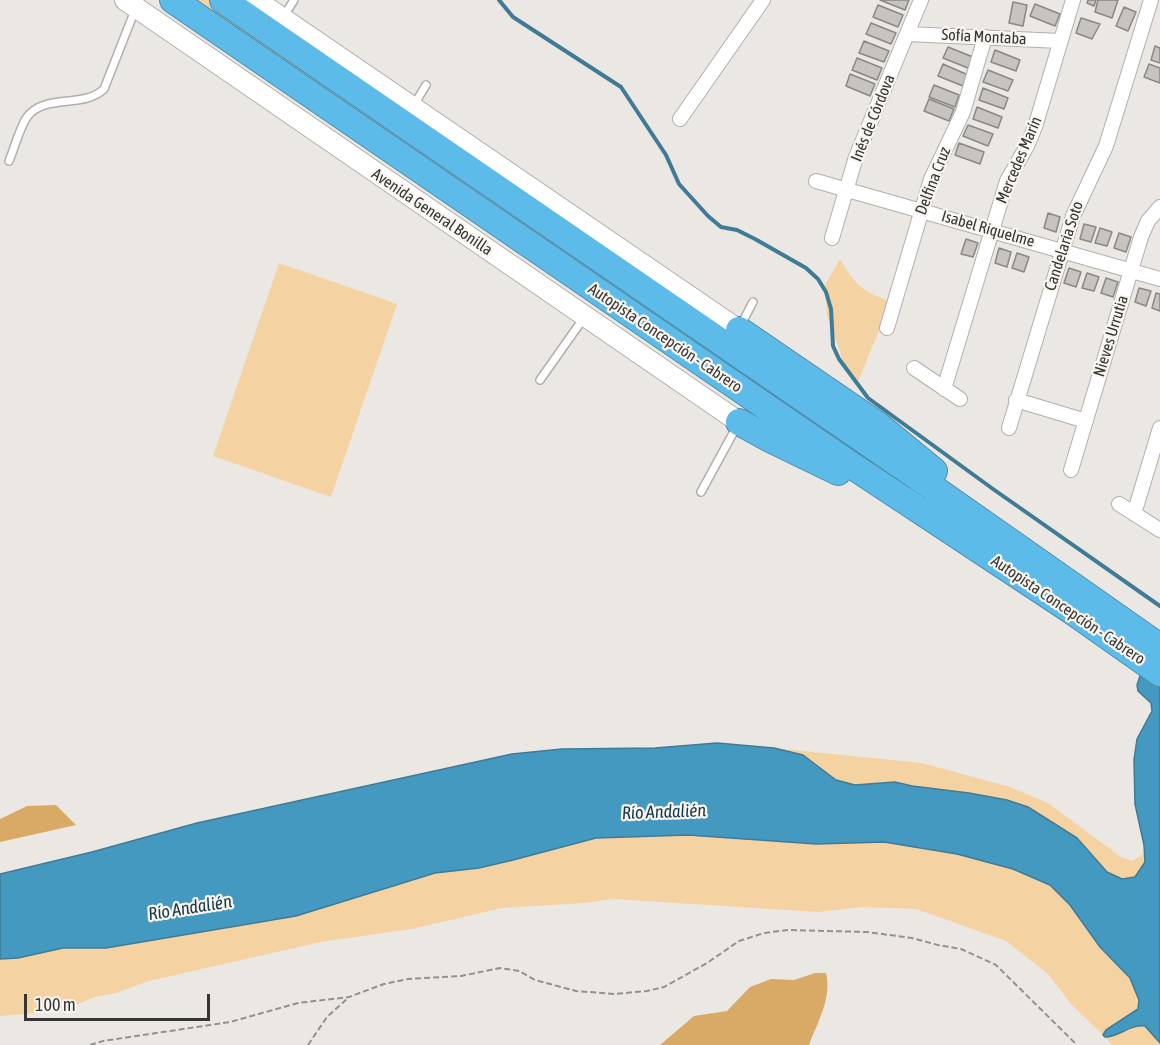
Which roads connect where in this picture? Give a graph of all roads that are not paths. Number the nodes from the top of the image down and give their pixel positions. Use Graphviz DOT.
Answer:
graph roads {
  1 [pos="173,0"];
  2 [pos="224,0"];
  3 [pos="256,0"];
  4 [pos="294,0"];
  5 [pos="763,0"];
  6 [pos="921,0"];
  7 [pos="1073,0"];
  8 [pos="1150,0"];
  9 [pos="131,4"];
  10 [pos="283,18"];
  11 [pos="907,34"];
  12 [pos="985,37"];
  13 [pos="1060,41"];
  14 [pos="426,85"];
  15 [pos="412,107"];
  16 [pos="680,119"];
  17 [pos="9,161"];
  18 [pos="816,181"];
  19 [pos="845,189"];
  20 [pos="1160,207"];
  21 [pos="921,211"];
  22 [pos="991,230"];
  23 [pos="832,238"];
  24 [pos="1061,250"];
  25 [pos="1131,271"];
  26 [pos="1160,279"];
  27 [pos="753,302"];
  28 [pos="585,316"];
  29 [pos="887,328"];
  30 [pos="739,330"];
  31 [pos="914,368"];
  32 [pos="540,380"];
  33 [pos="944,389"];
  34 [pos="960,399"];
  35 [pos="1017,400"];
  36 [pos="1086,421"];
  37 [pos="740,422"];
  38 [pos="1009,428"];
  39 [pos="1160,428"];
  40 [pos="1071,470"];
  41 [pos="701,492"];
  42 [pos="1119,504"];
  43 [pos="1134,514"];
  44 [pos="926,515"];
  45 [pos="1160,530"];
  46 [pos="1022,550"];
  47 [pos="1149,648"];
  48 [pos="1160,673"];
  1 -- 44 [label="highway, Autopista Concepción - Cabrero"];
  2 -- 46 [label="highway, Autopista Concepción - Cabrero"];
  3 -- 10 [label="street"];
  4 -- 10 [label="lane"];
  5 -- 16 [label="street"];
  6 -- 11 [label="street, Inés de Córdova"];
  7 -- 13 [label="street, Mercedes Marín"];
  8 -- 24 [label="street, Candelaria Soto"];
  9 -- 17 [label="lane"];
  9 -- 28 [label="street, Avenida General Bonilla"];
  10 -- 15 [label="street"];
  11 -- 12 [label="street, Sofía Montaba"];
  11 -- 19 [label="street, Inés de Córdova"];
  12 -- 13 [label="street, Sofía Montaba"];
  12 -- 21 [label="street, Delfina Cruz"];
  13 -- 22 [label="street, Mercedes Marín"];
  14 -- 15 [label="lane"];
  15 -- 30 [label="street"];
  18 -- 19 [label="street, Isabel Riquelme"];
  19 -- 21 [label="street, Isabel Riquelme"];
  19 -- 23 [label="street, Inés de Córdova"];
  20 -- 25 [label="street, Nieves Urrutia"];
  21 -- 22 [label="street, Isabel Riquelme"];
  21 -- 29 [label="street, Delfina Cruz"];
  22 -- 24 [label="street, Isabel Riquelme"];
  22 -- 33 [label="street, Mercedes Marín"];
  24 -- 25 [label="street, Isabel Riquelme"];
  24 -- 35 [label="street, Candelaria Soto"];
  25 -- 26 [label="street, Isabel Riquelme"];
  25 -- 36 [label="street, Nieves Urrutia"];
  27 -- 30 [label="lane"];
  28 -- 32 [label="lane"];
  28 -- 37 [label="street, Avenida General Bonilla"];
  30 -- 46 [label="highway"];
  31 -- 33 [label="street"];
  33 -- 34 [label="street"];
  35 -- 36 [label="street"];
  35 -- 38 [label="street, Candelaria Soto"];
  36 -- 40 [label="street, Nieves Urrutia"];
  37 -- 41 [label="lane"];
  37 -- 44 [label="highway"];
  39 -- 43 [label="street"];
  42 -- 43 [label="street"];
  43 -- 45 [label="street"];
  44 -- 47 [label="highway, Autopista Concepción - Cabrero"];
  46 -- 47 [label="highway, Autopista Concepción - Cabrero"];
  47 -- 48 [label="highway, Autopista Concepción - Cabrero"];
}
